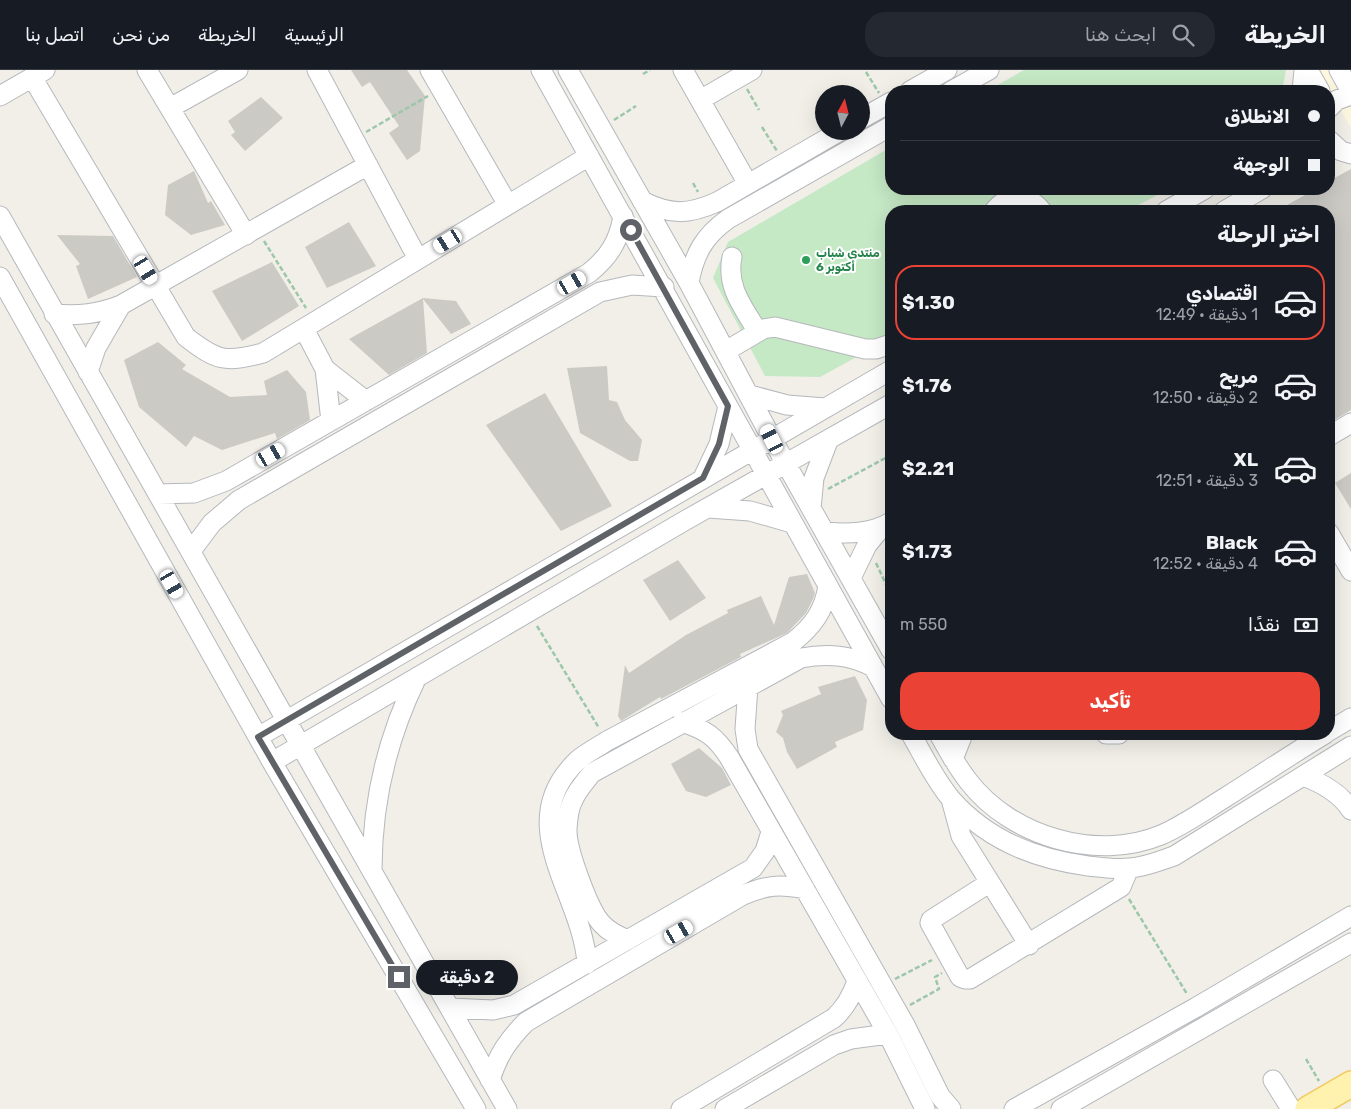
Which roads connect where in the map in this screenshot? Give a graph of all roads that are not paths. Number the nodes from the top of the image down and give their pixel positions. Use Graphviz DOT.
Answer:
graph roads {
  1 [pos="147,70"];
  2 [pos="238,70"];
  3 [pos="317,70"];
  4 [pos="430,70"];
  5 [pos="541,70"];
  6 [pos="568,70"];
  7 [pos="683,70"];
  8 [pos="948,70"];
  9 [pos="989,70"];
  10 [pos="1304,70"];
  11 [pos="1308,70"];
  12 [pos="1338,70"];
  13 [pos="38,74"];
  14 [pos="746,74"];
  15 [pos="921,85"];
  16 [pos="962,85"];
  17 [pos="1303,85"];
  18 [pos="1317,85"];
  19 [pos="1351,93"];
  20 [pos="0,96"];
  21 [pos="700,100"];
  22 [pos="1335,102"];
  23 [pos="885,105"];
  24 [pos="170,108"];
  25 [pos="870,114"];
  26 [pos="885,129"];
  27 [pos="824,140"];
  28 [pos="589,156"];
  29 [pos="368,165"];
  30 [pos="748,184"];
  31 [pos="1194,195"];
  32 [pos="1252,195"];
  33 [pos="642,201"];
  34 [pos="508,205"];
  35 [pos="1001,205"];
  36 [pos="1035,205"];
  37 [pos="1177,205"];
  38 [pos="1234,205"];
  39 [pos="0,216"];
  40 [pos="623,216"];
  41 [pos="251,232"];
  42 [pos="732,257"];
  43 [pos="418,259"];
  44 [pos="589,273"];
  45 [pos="0,277"];
  46 [pos="689,283"];
  47 [pos="156,286"];
  48 [pos="664,288"];
  49 [pos="600,292"];
  50 [pos="121,305"];
  51 [pos="54,314"];
  52 [pos="309,326"];
  53 [pos="758,332"];
  54 [pos="885,346"];
  55 [pos="726,351"];
  56 [pos="325,369"];
  57 [pos="88,372"];
  58 [pos="885,373"];
  59 [pos="750,395"];
  60 [pos="366,401"];
  61 [pos="728,406"];
  62 [pos="825,408"];
  63 [pos="885,408"];
  64 [pos="331,421"];
  65 [pos="1351,423"];
  66 [pos="1335,432"];
  67 [pos="772,439"];
  68 [pos="828,441"];
  69 [pos="751,450"];
  70 [pos="786,463"];
  71 [pos="765,475"];
  72 [pos="703,478"];
  73 [pos="226,481"];
  74 [pos="158,494"];
  75 [pos="239,500"];
  76 [pos="811,503"];
  77 [pos="706,508"];
  78 [pos="792,523"];
  79 [pos="885,525"];
  80 [pos="885,526"];
  81 [pos="825,532"];
  82 [pos="1335,543"];
  83 [pos="191,551"];
  84 [pos="1351,571"];
  85 [pos="851,578"];
  86 [pos="828,586"];
  87 [pos="885,639"];
  88 [pos="797,650"];
  89 [pos="873,667"];
  90 [pos="417,677"];
  91 [pos="748,687"];
  92 [pos="885,688"];
  93 [pos="286,721"];
  94 [pos="682,722"];
  95 [pos="258,737"];
  96 [pos="915,740"];
  97 [pos="942,740"];
  98 [pos="961,740"];
  99 [pos="1305,740"];
  100 [pos="300,745"];
  101 [pos="1351,746"];
  102 [pos="748,749"];
  103 [pos="729,758"];
  104 [pos="953,759"];
  105 [pos="272,762"];
  106 [pos="1303,776"];
  107 [pos="950,798"];
  108 [pos="1351,810"];
  109 [pos="771,832"];
  110 [pos="1129,868"];
  111 [pos="372,872"];
  112 [pos="989,883"];
  113 [pos="740,887"];
  114 [pos="805,889"];
  115 [pos="580,902"];
  116 [pos="1351,916"];
  117 [pos="628,940"];
  118 [pos="1029,945"];
  119 [pos="1348,950"];
  120 [pos="586,964"];
  121 [pos="858,981"];
  122 [pos="514,1006"];
  123 [pos="450,1008"];
  124 [pos="526,1022"];
  125 [pos="822,1026"];
  126 [pos="888,1034"];
  127 [pos="834,1045"];
  128 [pos="490,1080"];
  129 [pos="1272,1080"];
  130 [pos="1351,1084"];
  131 [pos="745,1102"];
  132 [pos="945,1102"];
  133 [pos="1318,1103"];
  134 [pos="924,1107"];
  135 [pos="476,1109"];
  136 [pos="507,1109"];
  137 [pos="681,1109"];
  138 [pos="725,1109"];
  139 [pos="1014,1109"];
  140 [pos="1061,1109"];
  141 [pos="1291,1109"];
  1 -- 24 [label="street"];
  2 -- 24 [label="street"];
  3 -- 29 [label="street"];
  4 -- 34 [label="street"];
  5 -- 28 [label="street"];
  6 -- 33 [label="street"];
  7 -- 21 [label="street"];
  8 -- 15 [label="street"];
  9 -- 16 [label="street"];
  10 -- 17 [label="street"];
  11 -- 18 [label="street"];
  12 -- 19 [label="street"];
  13 -- 20 [label="street"];
  13 -- 47 [label="street"];
  14 -- 21 [label="street"];
  19 -- 22 [label="street"];
  21 -- 30 [label="street"];
  23 -- 25 [label="street"];
  24 -- 41 [label="street"];
  26 -- 46 [label="street"];
  27 -- 30 [label="street"];
  28 -- 34 [label="street"];
  28 -- 40 [label="street"];
  29 -- 41 [label="street"];
  29 -- 43 [label="street"];
  30 -- 33 [label="street"];
  31 -- 37 [label="street"];
  32 -- 38 [label="street"];
  33 -- 46 [label="street"];
  34 -- 43 [label="street"];
  35 -- 36 [label="street"];
  39 -- 51 [label="street"];
  40 -- 44 [label="street"];
  40 -- 48 [label="street"];
  41 -- 47 [label="street"];
  42 -- 53 [label="street"];
  43 -- 52 [label="street"];
  44 -- 49 [label="street"];
  44 -- 60 [label="street"];
  45 -- 95 [label="street"];
  46 -- 55 [label="street"];
  47 -- 50 [label="street"];
  47 -- 52 [label="street"];
  48 -- 49 [label="street"];
  48 -- 61 [label="street"];
  49 -- 75 [label="street"];
  50 -- 51 [label="street"];
  50 -- 57 [label="street"];
  51 -- 57 [label="street"];
  52 -- 56 [label="street"];
  53 -- 54 [label="street"];
  53 -- 55 [label="street"];
  55 -- 59 [label="street"];
  56 -- 60 [label="street"];
  56 -- 64 [label="street"];
  57 -- 74 [label="street"];
  58 -- 62 [label="street"];
  59 -- 62 [label="street"];
  59 -- 67 [label="street"];
  60 -- 64 [label="street"];
  61 -- 69 [label="street"];
  61 -- 72 [label="street"];
  62 -- 67 [label="street"];
  63 -- 68 [label="street"];
  64 -- 73 [label="street"];
  65 -- 66 [label="street"];
  67 -- 69 [label="street"];
  67 -- 70 [label="street"];
  68 -- 70 [label="street"];
  68 -- 76 [label="street"];
  69 -- 71 [label="street"];
  69 -- 72 [label="street"];
  70 -- 71 [label="street"];
  70 -- 76 [label="street"];
  71 -- 77 [label="street"];
  71 -- 78 [label="street"];
  72 -- 93 [label="street"];
  73 -- 74 [label="street"];
  73 -- 75 [label="street"];
  74 -- 83 [label="street"];
  75 -- 83 [label="street"];
  76 -- 81 [label="street"];
  77 -- 78 [label="street"];
  77 -- 90 [label="street"];
  78 -- 86 [label="street"];
  79 -- 81 [label="street"];
  80 -- 85 [label="street"];
  81 -- 85 [label="street"];
  82 -- 84 [label="street"];
  83 -- 93 [label="street"];
  85 -- 87 [label="street"];
  86 -- 88 [label="street"];
  86 -- 89 [label="street"];
  88 -- 89 [label="street"];
  88 -- 91 [label="street"];
  88 -- 115 [label="street"];
  89 -- 92 [label="street"];
  90 -- 100 [label="street"];
  90 -- 111 [label="street"];
  91 -- 94 [label="street"];
  91 -- 102 [label="street"];
  93 -- 95 [label="street"];
  93 -- 100 [label="street"];
  94 -- 103 [label="street"];
  94 -- 115 [label="street"];
  95 -- 105 [label="street"];
  96 -- 107 [label="street"];
  97 -- 104 [label="street"];
  98 -- 104 [label="street"];
  99 -- 104 [label="street"];
  100 -- 105 [label="street"];
  100 -- 111 [label="street"];
  101 -- 106 [label="street"];
  102 -- 103 [label="street"];
  102 -- 132 [label="street"];
  103 -- 109 [label="street"];
  105 -- 135 [label="street"];
  106 -- 108 [label="street"];
  106 -- 110 [label="street"];
  107 -- 110 [label="street"];
  107 -- 112 [label="street"];
  109 -- 113 [label="street"];
  109 -- 114 [label="street"];
  110 -- 118 [label="street"];
  111 -- 123 [label="street"];
  112 -- 118 [label="street"];
  112 -- 118 [label="street"];
  113 -- 114 [label="street"];
  113 -- 117 [label="street"];
  113 -- 124 [label="street"];
  114 -- 121 [label="street"];
  115 -- 117 [label="street"];
  115 -- 120 [label="street"];
  116 -- 139 [label="street"];
  117 -- 120 [label="street"];
  119 -- 140 [label="street"];
  120 -- 122 [label="street"];
  121 -- 125 [label="street"];
  121 -- 126 [label="street"];
  122 -- 123 [label="street"];
  122 -- 124 [label="street"];
  123 -- 128 [label="street"];
  124 -- 128 [label="street"];
  125 -- 127 [label="street"];
  125 -- 137 [label="street"];
  126 -- 127 [label="street"];
  126 -- 134 [label="street"];
  127 -- 131 [label="street"];
  128 -- 136 [label="street"];
  129 -- 141 [label="street"];
  130 -- 133 [label="main road"];
  131 -- 138 [label="street"];
  132 -- 134 [label="street"];
}
